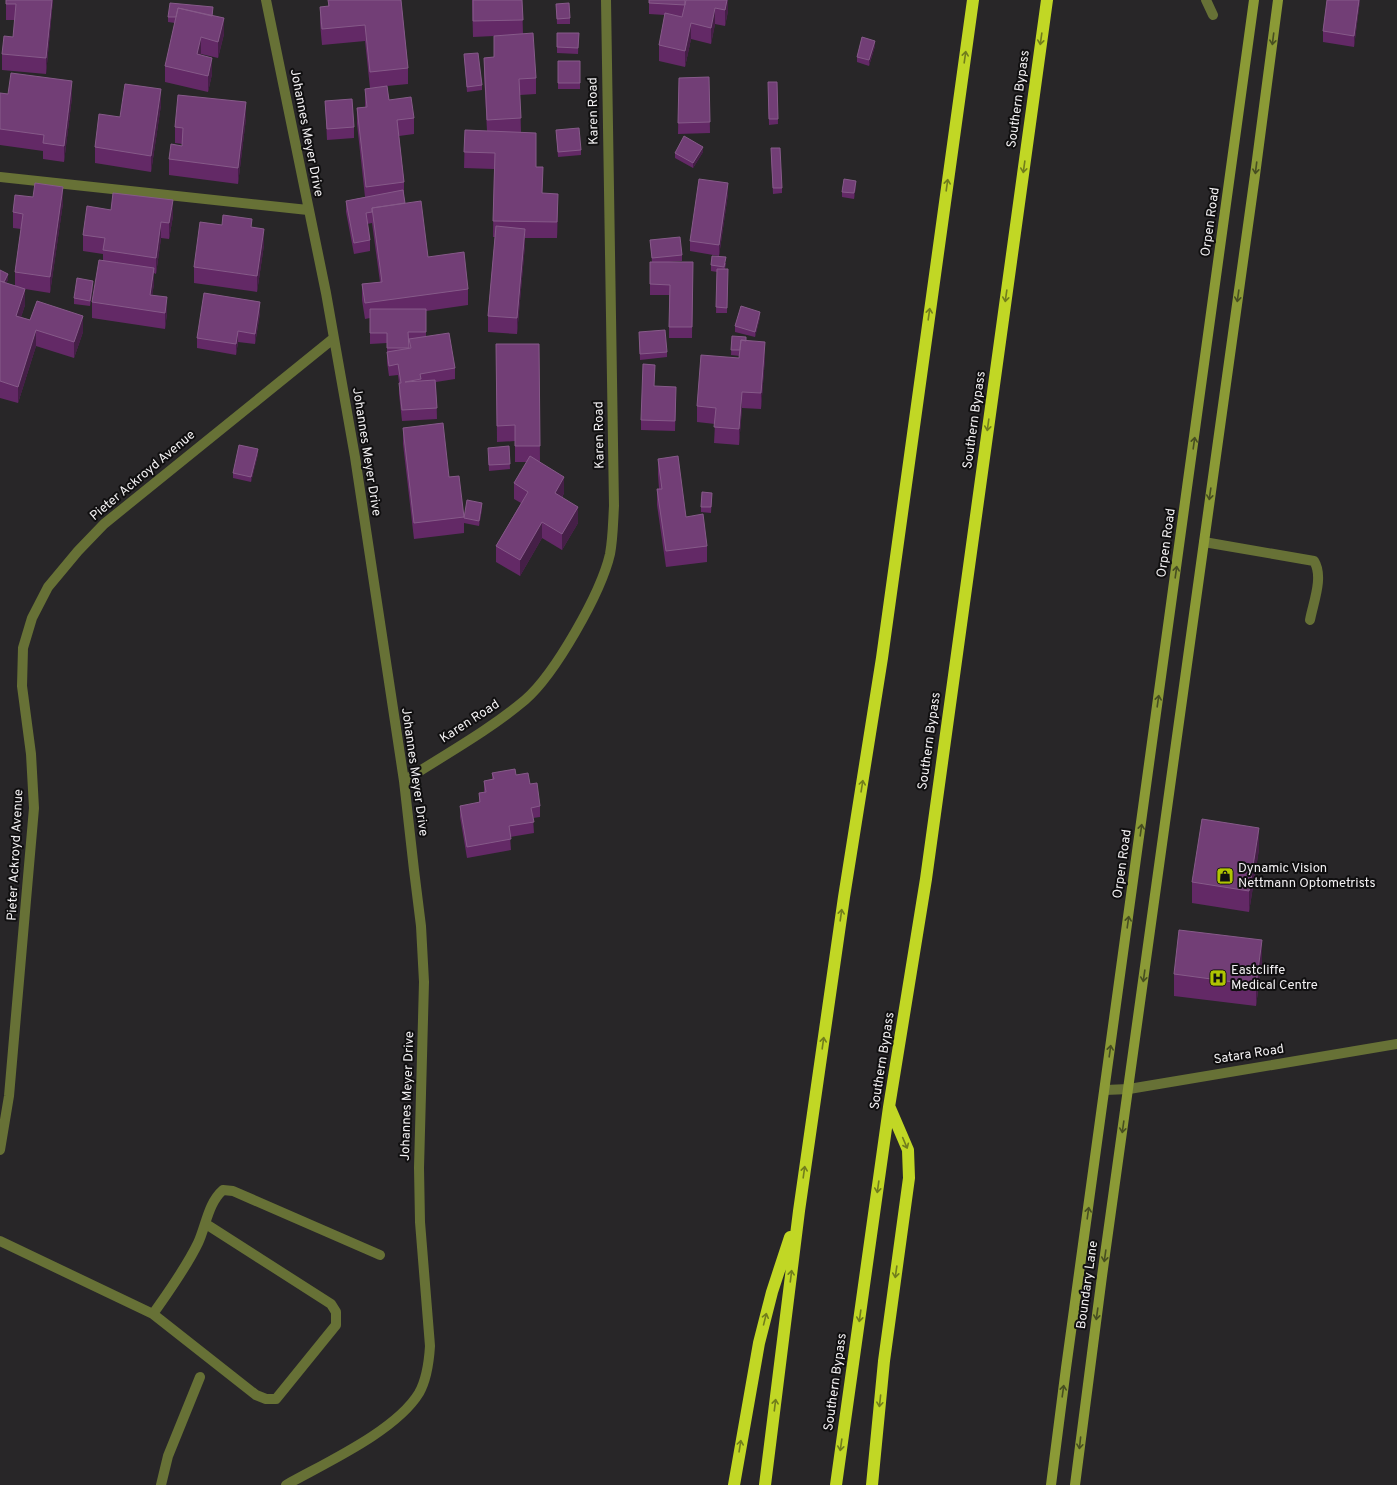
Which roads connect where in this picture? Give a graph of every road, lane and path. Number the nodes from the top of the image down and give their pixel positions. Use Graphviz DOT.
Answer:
graph roads {
  1 [pos="266,0"];
  2 [pos="606,0"];
  3 [pos="973,0"];
  4 [pos="1047,0"];
  5 [pos="1206,0"];
  6 [pos="1254,0"];
  7 [pos="1278,0"];
  8 [pos="1213,15"];
  9 [pos="0,177"];
  10 [pos="308,210"];
  11 [pos="334,338"];
  12 [pos="1204,542"];
  13 [pos="1310,620"];
  14 [pos="404,781"];
  15 [pos="1397,1044"];
  16 [pos="1129,1089"];
  17 [pos="1105,1090"];
  18 [pos="890,1107"];
  19 [pos="0,1150"];
  20 [pos="799,1210"];
  21 [pos="206,1224"];
  22 [pos="0,1241"];
  23 [pos="380,1255"];
  24 [pos="153,1314"];
  25 [pos="200,1377"];
  26 [pos="161,1485"];
  27 [pos="286,1485"];
  28 [pos="734,1485"];
  29 [pos="765,1485"];
  30 [pos="836,1485"];
  31 [pos="872,1485"];
  32 [pos="1051,1485"];
  33 [pos="1075,1485"];
  1 -- 10 [label="street, Johannes Meyer Drive"];
  2 -- 14 [label="street, Karen Road"];
  20 -- 3 [label="highway, one-way"];
  4 -- 18 [label="highway, Southern Bypass, one-way"];
  5 -- 8 [label="street"];
  17 -- 6 [label="street, Orpen Road, one-way"];
  7 -- 12 [label="street, one-way"];
  9 -- 10 [label="street"];
  10 -- 11 [label="street, Johannes Meyer Drive"];
  11 -- 14 [label="street, Johannes Meyer Drive"];
  11 -- 19 [label="street, Pieter Ackroyd Avenue"];
  12 -- 13 [label="street"];
  12 -- 16 [label="street, one-way"];
  14 -- 27 [label="street, Johannes Meyer Drive"];
  15 -- 16 [label="street, Satara Road"];
  16 -- 17 [label="street, Satara Road"];
  16 -- 33 [label="street, Boundary Lane, one-way"];
  32 -- 17 [label="street, Boundary Lane, one-way"];
  18 -- 30 [label="highway, Southern Bypass, one-way"];
  18 -- 31 [label="highway, one-way"];
  28 -- 20 [label="highway, one-way"];
  29 -- 20 [label="highway, one-way"];
  21 -- 23 [label="street"];
  21 -- 24 [label="street"];
  21 -- 24 [label="street"];
  22 -- 24 [label="street"];
  25 -- 26 [label="street"];
}
